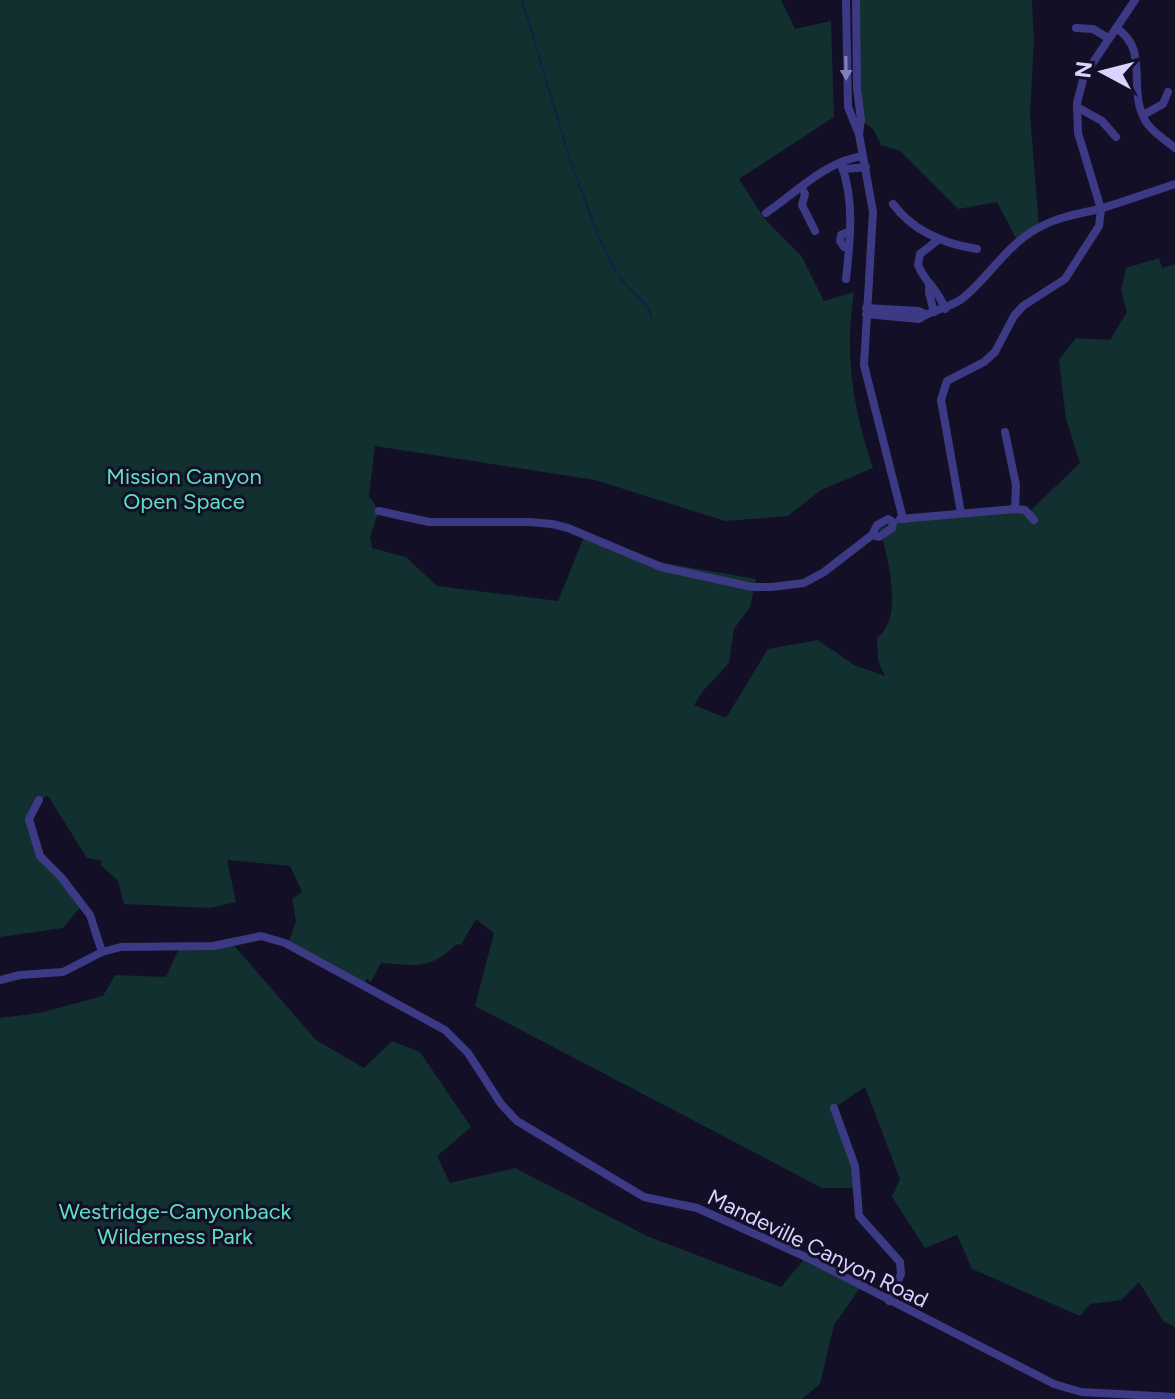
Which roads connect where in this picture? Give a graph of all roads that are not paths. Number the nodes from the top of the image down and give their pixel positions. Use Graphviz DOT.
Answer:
graph roads {
  1 [pos="846,0"];
  2 [pos="856,0"];
  3 [pos="1135,0"];
  4 [pos="1076,28"];
  5 [pos="1116,28"];
  6 [pos="1108,38"];
  7 [pos="1168,92"];
  8 [pos="1077,107"];
  9 [pos="1143,115"];
  10 [pos="859,134"];
  11 [pos="1116,137"];
  12 [pos="1175,148"];
  13 [pos="863,156"];
  14 [pos="841,164"];
  15 [pos="866,167"];
  16 [pos="1175,184"];
  17 [pos="802,188"];
  18 [pos="791,196"];
  19 [pos="893,204"];
  20 [pos="802,205"];
  21 [pos="1101,209"];
  22 [pos="766,213"];
  23 [pos="815,231"];
  24 [pos="938,240"];
  25 [pos="977,249"];
  26 [pos="846,279"];
  27 [pos="929,284"];
  28 [pos="945,309"];
  29 [pos="866,311"];
  30 [pos="930,313"];
  31 [pos="1005,432"];
  32 [pos="1015,509"];
  33 [pos="379,511"];
  34 [pos="961,513"];
  35 [pos="903,519"];
  36 [pos="1034,520"];
  37 [pos="39,800"];
  38 [pos="102,952"];
  39 [pos="0,980"];
  40 [pos="834,1108"];
  41 [pos="889,1301"];
  42 [pos="1175,1397"];
  1 -- 10 [label="street, one-way"];
  2 -- 10 [label="street"];
  3 -- 5 [label="street"];
  4 -- 6 [label="street"];
  5 -- 6 [label="street"];
  5 -- 9 [label="street"];
  6 -- 8 [label="street"];
  7 -- 9 [label="street"];
  8 -- 11 [label="street"];
  8 -- 21 [label="street"];
  9 -- 12 [label="street"];
  10 -- 13 [label="street"];
  13 -- 14 [label="street"];
  13 -- 15 [label="street"];
  14 -- 15 [label="street"];
  14 -- 17 [label="street"];
  14 -- 26 [label="street"];
  15 -- 29 [label="street"];
  16 -- 21 [label="street"];
  17 -- 18 [label="street"];
  17 -- 20 [label="street"];
  18 -- 20 [label="street"];
  18 -- 22 [label="street"];
  19 -- 24 [label="street"];
  20 -- 23 [label="street"];
  21 -- 28 [label="street"];
  21 -- 34 [label="street"];
  24 -- 25 [label="street"];
  24 -- 27 [label="street"];
  27 -- 28 [label="street"];
  27 -- 30 [label="street"];
  28 -- 30 [label="street"];
  29 -- 30 [label="street"];
  29 -- 35 [label="street"];
  31 -- 32 [label="street"];
  32 -- 34 [label="street"];
  32 -- 36 [label="street"];
  33 -- 35 [label="street"];
  34 -- 35 [label="street"];
  37 -- 38 [label="street"];
  38 -- 39 [label="street, Mandeville Canyon Road"];
  38 -- 41 [label="street, Mandeville Canyon Road"];
  40 -- 41 [label="street"];
  41 -- 42 [label="street, Mandeville Canyon Road"];
}
